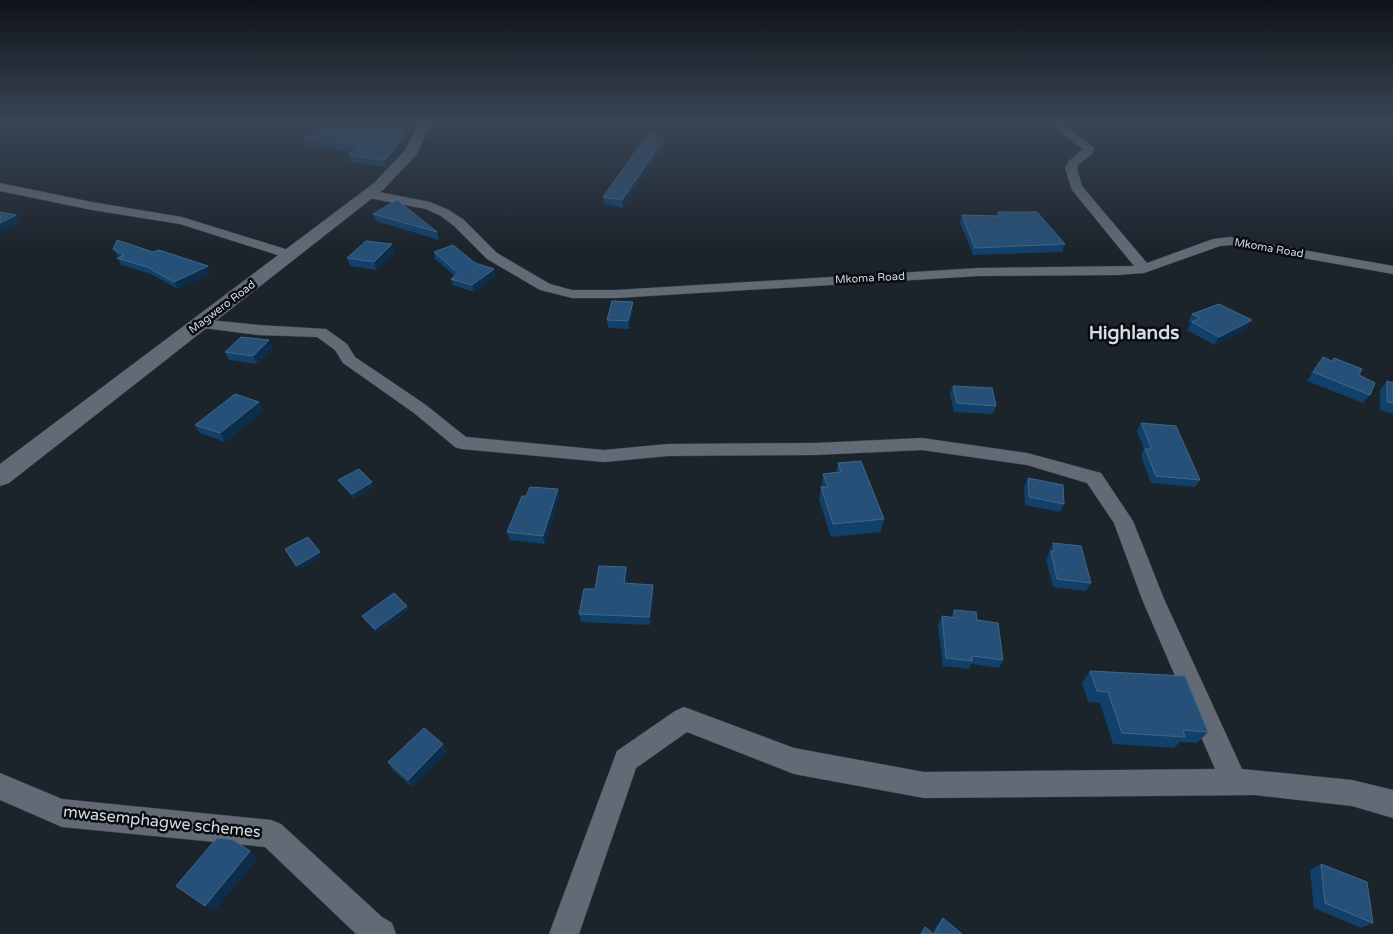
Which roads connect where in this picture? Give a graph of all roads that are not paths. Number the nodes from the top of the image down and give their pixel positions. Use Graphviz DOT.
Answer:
graph roads {
  1 [pos="400,165"];
  2 [pos="1072,165"];
  3 [pos="0,187"];
  4 [pos="369,194"];
  5 [pos="290,255"];
  6 [pos="1144,269"];
  7 [pos="1393,270"];
  8 [pos="200,324"];
  9 [pos="0,476"];
  10 [pos="1234,782"];
  11 [pos="0,786"];
  12 [pos="1393,804"];
  13 [pos="381,934"];
  14 [pos="564,934"];
  1 -- 4 [label="street, Magwero Road"];
  2 -- 6 [label="street"];
  3 -- 5 [label="street"];
  4 -- 5 [label="street, Magwero Road"];
  4 -- 6 [label="street, Mkoma Road"];
  5 -- 8 [label="street, Magwero Road"];
  6 -- 7 [label="street, Mkoma Road"];
  8 -- 9 [label="street, Magwero Road"];
  8 -- 10 [label="street"];
  10 -- 12 [label="street"];
  10 -- 14 [label="street"];
  11 -- 13 [label="street, mwasemphagwe schemes"];
}
